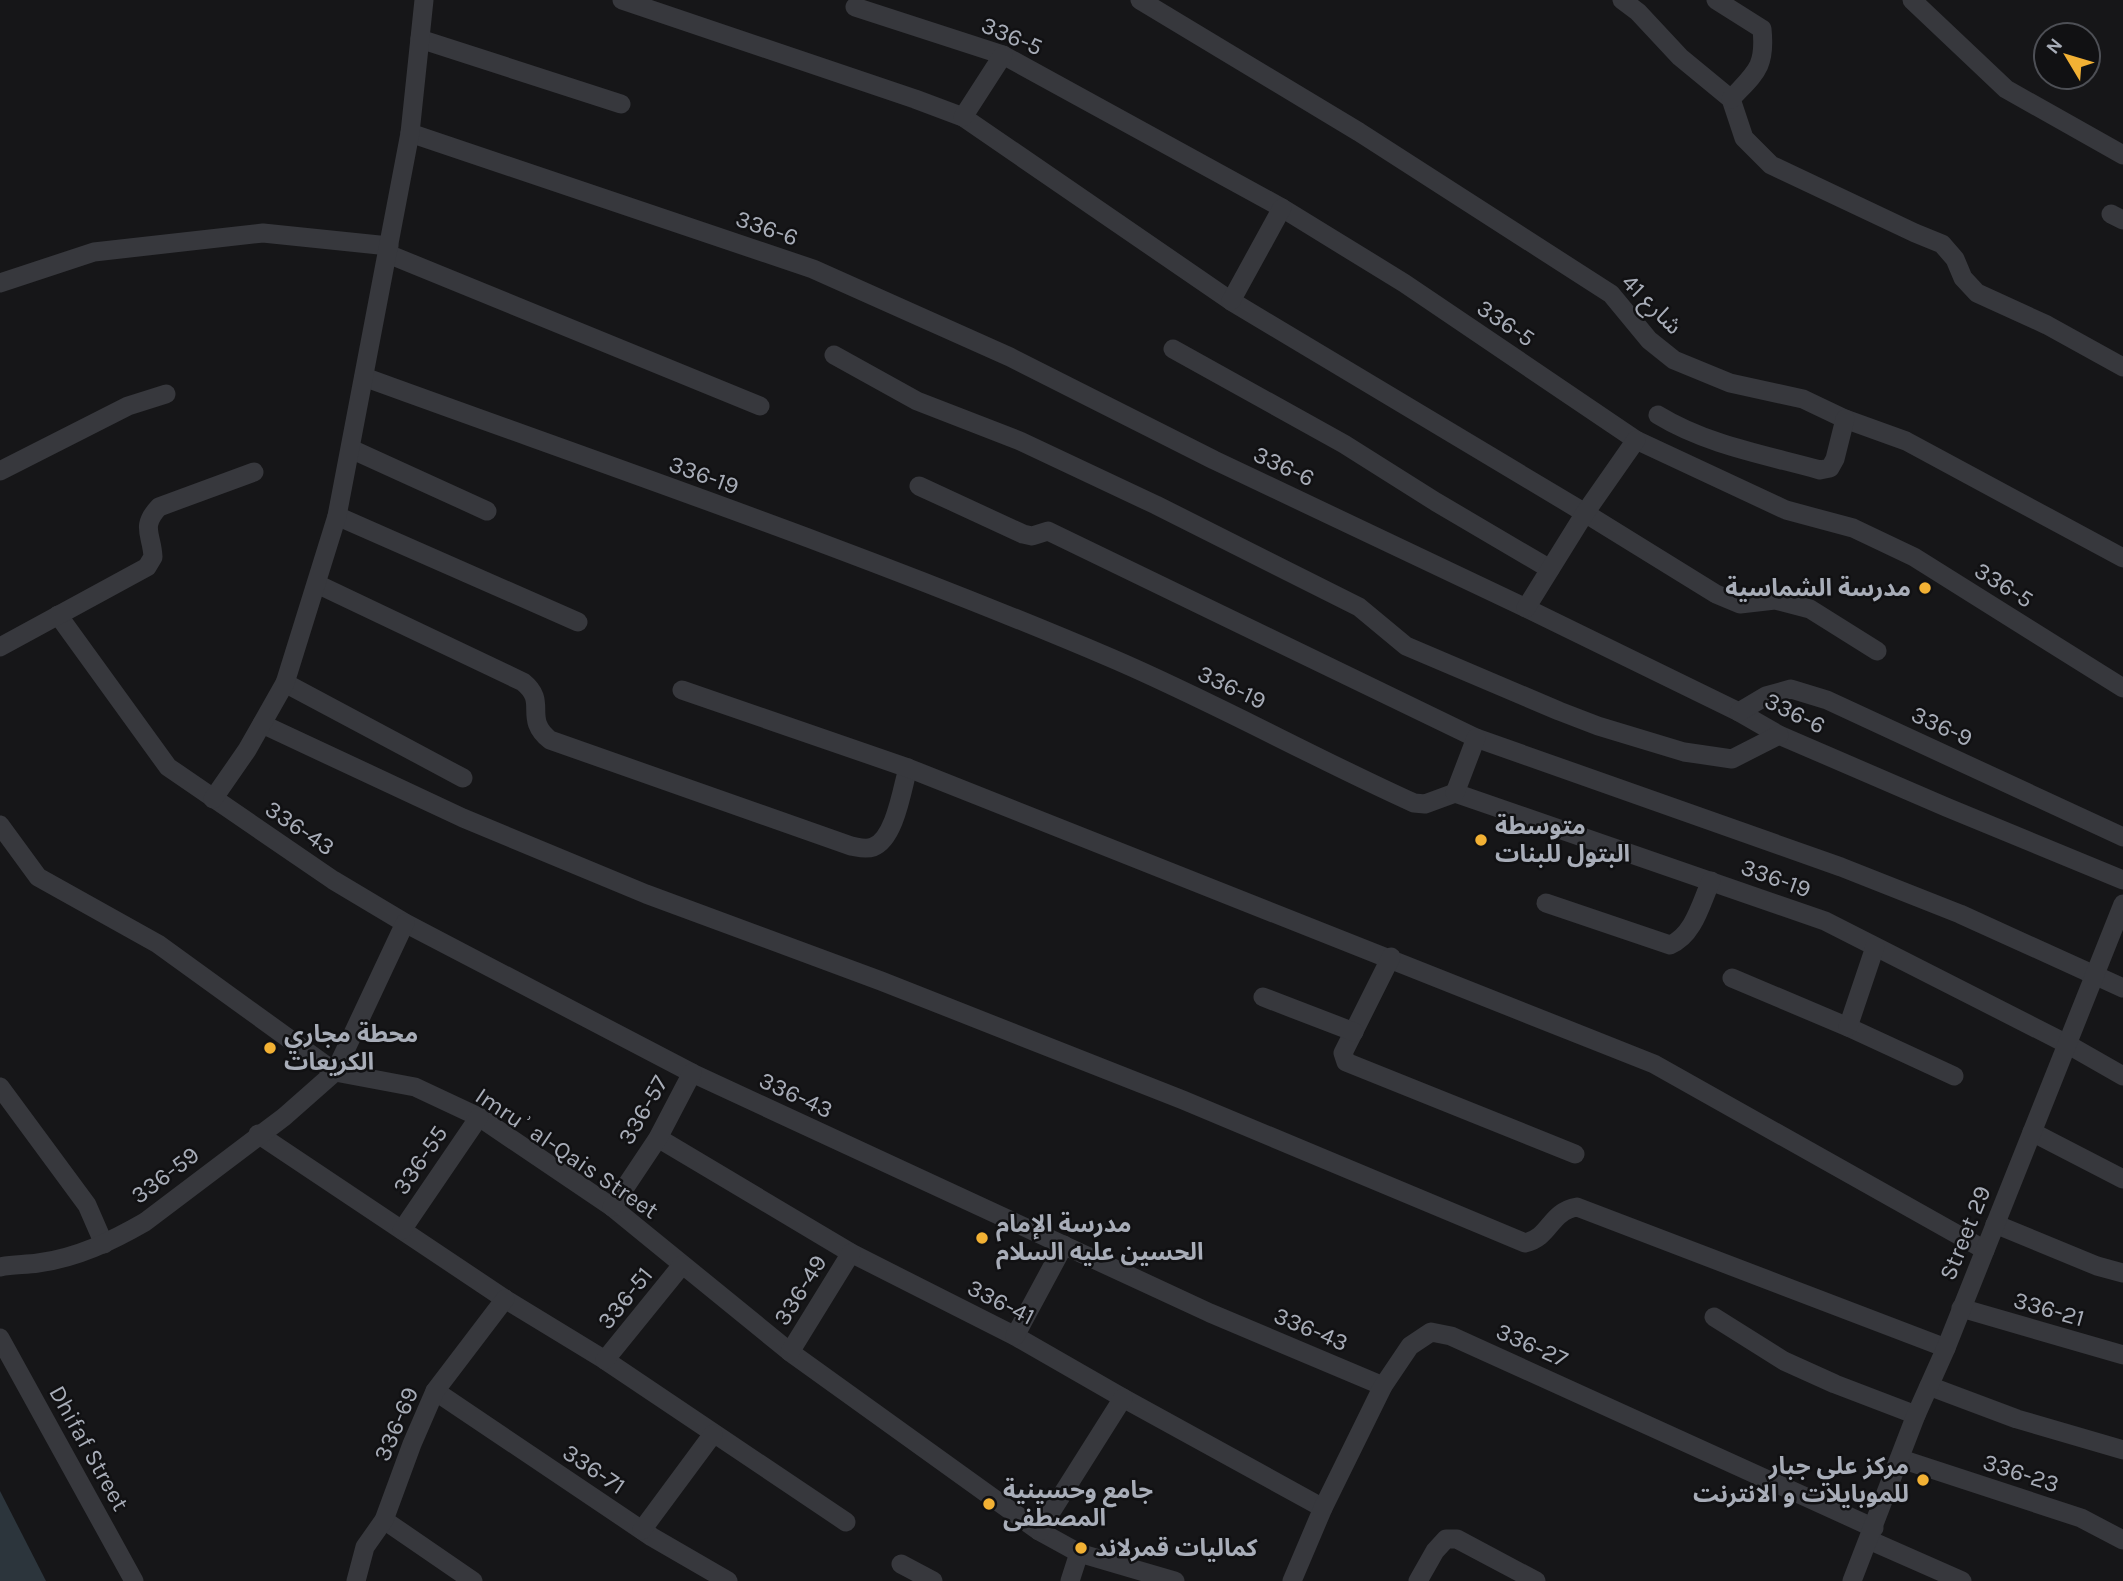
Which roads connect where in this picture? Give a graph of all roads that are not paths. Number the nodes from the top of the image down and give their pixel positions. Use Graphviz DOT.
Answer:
graph roads {
  1 [pos="424,0"];
  2 [pos="621,0"];
  3 [pos="1140,0"];
  4 [pos="1622,0"];
  5 [pos="1716,0"];
  6 [pos="1912,0"];
  7 [pos="855,7"];
  8 [pos="420,39"];
  9 [pos="1003,55"];
  10 [pos="1731,99"];
  11 [pos="621,104"];
  12 [pos="963,117"];
  13 [pos="410,133"];
  14 [pos="2123,155"];
  15 [pos="1282,208"];
  16 [pos="388,250"];
  17 [pos="0,283"];
  18 [pos="1231,301"];
  19 [pos="1174,349"];
  20 [pos="834,355"];
  21 [pos="2123,368"];
  22 [pos="364,377"];
  23 [pos="166,394"];
  24 [pos="760,406"];
  25 [pos="1658,415"];
  26 [pos="1844,419"];
  27 [pos="1636,440"];
  28 [pos="351,449"];
  29 [pos="0,471"];
  30 [pos="254,472"];
  31 [pos="919,486"];
  32 [pos="486,511"];
  33 [pos="1585,513"];
  34 [pos="337,516"];
  35 [pos="2123,558"];
  36 [pos="1550,569"];
  37 [pos="317,584"];
  38 [pos="1526,608"];
  39 [pos="58,615"];
  40 [pos="578,622"];
  41 [pos="0,647"];
  42 [pos="1877,651"];
  43 [pos="285,683"];
  44 [pos="2123,688"];
  45 [pos="682,690"];
  46 [pos="1739,712"];
  47 [pos="262,724"];
  48 [pos="1779,735"];
  49 [pos="1476,738"];
  50 [pos="908,768"];
  51 [pos="464,778"];
  52 [pos="1455,793"];
  53 [pos="213,799"];
  54 [pos="0,825"];
  55 [pos="2123,837"];
  56 [pos="2123,880"];
  57 [pos="1711,881"];
  58 [pos="1546,903"];
  59 [pos="2123,904"];
  60 [pos="405,923"];
  61 [pos="1875,947"];
  62 [pos="1391,957"];
  63 [pos="2095,974"];
  64 [pos="1732,978"];
  65 [pos="2123,988"];
  66 [pos="1263,997"];
  67 [pos="1848,1027"];
  68 [pos="1354,1032"];
  69 [pos="2067,1044"];
  70 [pos="335,1072"];
  71 [pos="692,1073"];
  72 [pos="1954,1076"];
  73 [pos="2123,1076"];
  74 [pos="0,1087"];
  75 [pos="479,1117"];
  76 [pos="2032,1132"];
  77 [pos="258,1134"];
  78 [pos="658,1138"];
  79 [pos="1575,1154"];
  80 [pos="2123,1179"];
  81 [pos="612,1207"];
  82 [pos="1995,1224"];
  83 [pos="402,1230"];
  84 [pos="104,1244"];
  85 [pos="1064,1245"];
  86 [pos="1985,1250"];
  87 [pos="851,1253"];
  88 [pos="682,1265"];
  89 [pos="0,1267"];
  90 [pos="2123,1273"];
  91 [pos="505,1299"];
  92 [pos="1961,1308"];
  93 [pos="1714,1317"];
  94 [pos="1015,1336"];
  95 [pos="0,1338"];
  96 [pos="1946,1348"];
  97 [pos="790,1352"];
  98 [pos="2123,1355"];
  99 [pos="605,1360"];
  100 [pos="1383,1386"];
  101 [pos="1929,1386"];
  102 [pos="435,1391"];
  103 [pos="1123,1398"];
  104 [pos="1916,1415"];
  105 [pos="713,1434"];
  106 [pos="2123,1450"];
  107 [pos="1901,1459"];
  108 [pos="1323,1508"];
  109 [pos="384,1520"];
  110 [pos="846,1522"];
  111 [pos="642,1530"];
  112 [pos="1039,1531"];
  113 [pos="1871,1534"];
  114 [pos="2123,1540"];
  115 [pos="1079,1553"];
  116 [pos="901,1564"];
  117 [pos="134,1581"];
  118 [pos="356,1581"];
  119 [pos="473,1581"];
  120 [pos="729,1581"];
  121 [pos="933,1581"];
  122 [pos="1070,1581"];
  123 [pos="1175,1581"];
  124 [pos="1292,1581"];
  125 [pos="1418,1581"];
  126 [pos="1536,1581"];
  127 [pos="1852,1581"];
  128 [pos="1962,1581"];
  1 -- 8 [label="street"];
  2 -- 12 [label="street"];
  3 -- 26 [label="street, شارع 41"];
  4 -- 10 [label="street"];
  5 -- 10 [label="street"];
  6 -- 14 [label="street"];
  7 -- 9 [label="street, 336-5"];
  8 -- 11 [label="street"];
  8 -- 13 [label="street"];
  9 -- 12 [label="street"];
  9 -- 15 [label="street, 336-5"];
  10 -- 21 [label="street"];
  12 -- 18 [label="street"];
  13 -- 16 [label="street"];
  13 -- 38 [label="street, 336-6"];
  15 -- 18 [label="street"];
  15 -- 27 [label="street, 336-5"];
  16 -- 17 [label="street"];
  16 -- 22 [label="street"];
  16 -- 24 [label="street"];
  18 -- 33 [label="street"];
  19 -- 36 [label="street"];
  20 -- 48 [label="street"];
  22 -- 28 [label="street"];
  22 -- 52 [label="street, 336-19"];
  23 -- 29 [label="street"];
  25 -- 26 [label="street"];
  26 -- 35 [label="street, شارع 41"];
  27 -- 33 [label="street"];
  27 -- 44 [label="street, 336-5"];
  28 -- 32 [label="street"];
  28 -- 34 [label="street"];
  30 -- 39 [label="street"];
  31 -- 49 [label="street"];
  33 -- 36 [label="street"];
  33 -- 42 [label="street"];
  34 -- 37 [label="street"];
  34 -- 40 [label="street"];
  36 -- 38 [label="street"];
  37 -- 43 [label="street"];
  37 -- 50 [label="street"];
  38 -- 46 [label="street, 336-6"];
  39 -- 41 [label="street"];
  39 -- 53 [label="street, 336-43"];
  43 -- 47 [label="street"];
  43 -- 51 [label="street"];
  45 -- 50 [label="street"];
  46 -- 48 [label="street, 336-6"];
  46 -- 55 [label="street, 336-9"];
  47 -- 53 [label="street"];
  47 -- 96 [label="street"];
  48 -- 56 [label="street, 336-6"];
  49 -- 52 [label="street"];
  49 -- 63 [label="street"];
  50 -- 62 [label="street"];
  52 -- 57 [label="street, 336-19"];
  53 -- 60 [label="street, 336-43"];
  54 -- 70 [label="street, Imruʾ al-Qais Street"];
  57 -- 58 [label="street"];
  57 -- 61 [label="street, 336-19"];
  59 -- 63 [label="street, Street 29"];
  60 -- 70 [label="street"];
  60 -- 71 [label="street, 336-43"];
  61 -- 67 [label="street"];
  61 -- 69 [label="street, 336-19"];
  62 -- 68 [label="street"];
  62 -- 86 [label="street"];
  63 -- 65 [label="street"];
  63 -- 69 [label="street, Street 29"];
  64 -- 67 [label="street"];
  66 -- 68 [label="street"];
  67 -- 72 [label="street"];
  68 -- 79 [label="street"];
  69 -- 73 [label="street, 336-19"];
  69 -- 76 [label="street, Street 29"];
  70 -- 75 [label="street, Imruʾ al-Qais Street"];
  70 -- 77 [label="street, 336-59"];
  71 -- 78 [label="street, 336-57"];
  71 -- 85 [label="street, 336-43"];
  74 -- 84 [label="street"];
  75 -- 81 [label="street, Imruʾ al-Qais Street"];
  75 -- 83 [label="street, 336-55"];
  76 -- 80 [label="street"];
  76 -- 82 [label="street, Street 29"];
  77 -- 83 [label="street"];
  77 -- 84 [label="street, 336-59"];
  78 -- 81 [label="street, 336-57"];
  78 -- 87 [label="street, 336-41"];
  81 -- 88 [label="street, Imruʾ al-Qais Street"];
  82 -- 86 [label="street, Street 29"];
  82 -- 90 [label="street"];
  83 -- 91 [label="street"];
  84 -- 89 [label="street, 336-59"];
  85 -- 94 [label="street"];
  85 -- 100 [label="street, 336-43"];
  86 -- 92 [label="street, Street 29"];
  87 -- 94 [label="street, 336-41"];
  87 -- 97 [label="street, 336-49"];
  88 -- 97 [label="street, Imruʾ al-Qais Street"];
  88 -- 99 [label="street, 336-51"];
  91 -- 99 [label="street"];
  91 -- 102 [label="street, 336-69"];
  92 -- 96 [label="street, Street 29"];
  92 -- 98 [label="street, 336-21"];
  93 -- 104 [label="street"];
  94 -- 103 [label="street, 336-41"];
  95 -- 117 [label="street, Dhifaf Street"];
  96 -- 101 [label="street, Street 29"];
  97 -- 112 [label="street, Imruʾ al-Qais Street"];
  99 -- 105 [label="street"];
  100 -- 108 [label="street, 336-27"];
  100 -- 113 [label="street, 336-27"];
  101 -- 104 [label="street, Street 29"];
  101 -- 106 [label="street"];
  102 -- 109 [label="street, 336-69"];
  102 -- 111 [label="street, 336-71"];
  103 -- 108 [label="street, 336-41"];
  103 -- 112 [label="street"];
  104 -- 107 [label="street, Street 29"];
  105 -- 110 [label="street"];
  105 -- 111 [label="street"];
  107 -- 113 [label="street, Street 29"];
  107 -- 114 [label="street, 336-23"];
  108 -- 124 [label="street, 336-27"];
  109 -- 118 [label="street, 336-69"];
  109 -- 119 [label="street"];
  111 -- 120 [label="street, 336-71"];
  112 -- 115 [label="street, Imruʾ al-Qais Street"];
  113 -- 127 [label="street, Street 29"];
  113 -- 128 [label="street, 336-27"];
  115 -- 122 [label="street"];
  115 -- 123 [label="street, Imruʾ al-Qais Street"];
  116 -- 121 [label="street"];
  125 -- 126 [label="street"];
}
